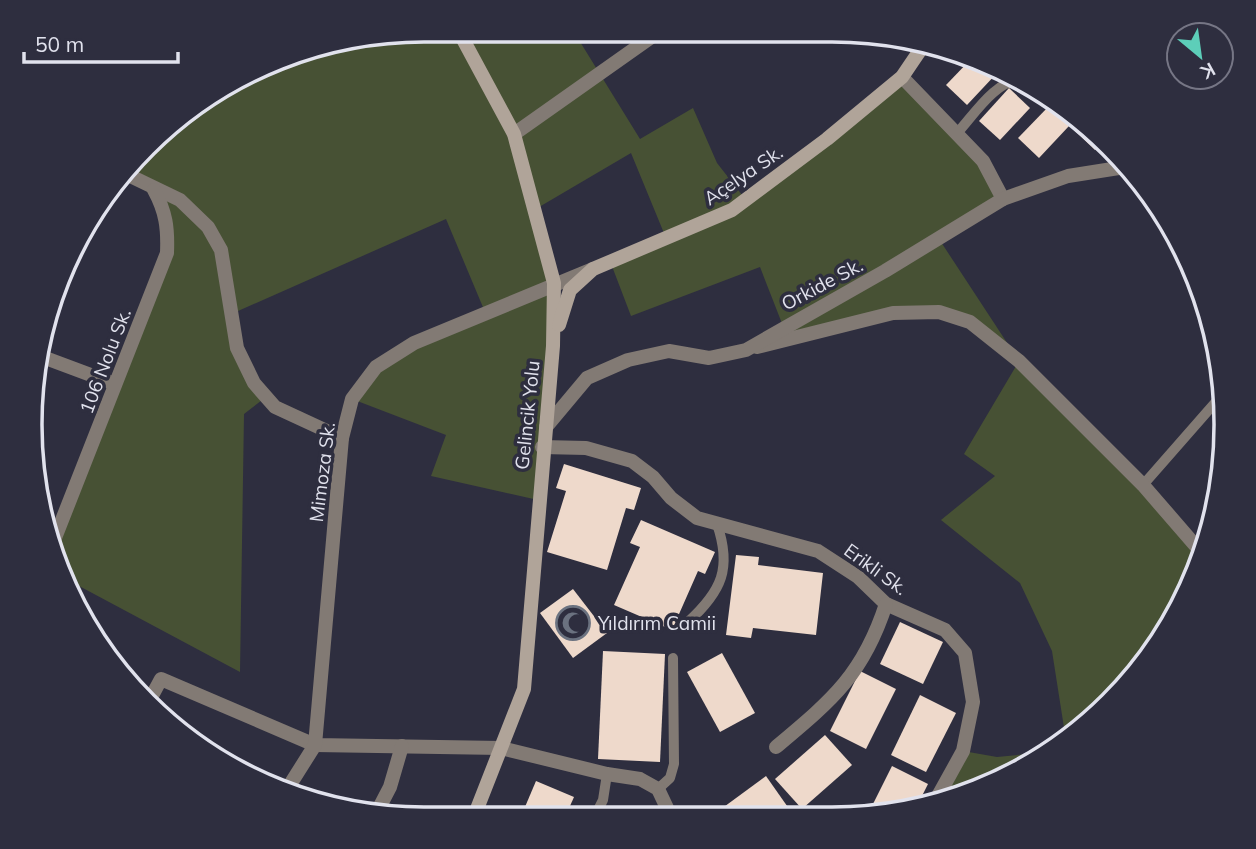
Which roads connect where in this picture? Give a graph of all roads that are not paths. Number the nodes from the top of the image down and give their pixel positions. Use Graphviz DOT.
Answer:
graph roads {
  1 [pos="464,42"];
  2 [pos="644,42"];
  3 [pos="919,52"];
  4 [pos="902,77"];
  5 [pos="1005,83"];
  6 [pos="958,132"];
  7 [pos="514,134"];
  8 [pos="1116,168"];
  9 [pos="132,178"];
  10 [pos="154,190"];
  11 [pos="1003,199"];
  12 [pos="593,269"];
  13 [pos="554,283"];
  14 [pos="553,346"];
  15 [pos="746,350"];
  16 [pos="48,359"];
  17 [pos="115,384"];
  18 [pos="1213,404"];
  19 [pos="546,427"];
  20 [pos="342,438"];
  21 [pos="542,447"];
  22 [pos="1143,485"];
  23 [pos="717,524"];
  24 [pos="57,532"];
  25 [pos="1195,545"];
  26 [pos="886,604"];
  27 [pos="688,622"];
  28 [pos="673,658"];
  29 [pos="153,694"];
  30 [pos="315,745"];
  31 [pos="401,746"];
  32 [pos="776,747"];
  33 [pos="501,748"];
  34 [pos="607,774"];
  35 [pos="291,783"];
  36 [pos="658,789"];
  37 [pos="941,791"];
  38 [pos="381,804"];
  39 [pos="478,807"];
  40 [pos="600,807"];
  41 [pos="667,807"];
  1 -- 7 [label="main road, Gelincik Yolu"];
  2 -- 7 [label="street"];
  3 -- 4 [label="main road, Açelya Sk."];
  4 -- 6 [label="street"];
  4 -- 12 [label="main road, Açelya Sk."];
  5 -- 6 [label="lane"];
  6 -- 11 [label="street"];
  7 -- 13 [label="main road, Gelincik Yolu"];
  8 -- 11 [label="street, Orkide Sk."];
  9 -- 10 [label="street"];
  10 -- 17 [label="street, 106 Nolu Sk."];
  10 -- 20 [label="street"];
  11 -- 15 [label="street, Orkide Sk."];
  12 -- 13 [label="street, Mimoza Sk."];
  12 -- 14 [label="main road, Açelya Sk."];
  13 -- 14 [label="main road, Gelincik Yolu"];
  13 -- 20 [label="street, Mimoza Sk."];
  14 -- 19 [label="main road, Gelincik Yolu"];
  15 -- 19 [label="street, Orkide Sk."];
  15 -- 22 [label="street"];
  16 -- 17 [label="street"];
  17 -- 24 [label="street, 106 Nolu Sk."];
  18 -- 22 [label="lane"];
  19 -- 21 [label="main road, Gelincik Yolu"];
  20 -- 30 [label="street, Mimoza Sk."];
  21 -- 23 [label="street, Erikli Sk."];
  21 -- 33 [label="main road, Gelincik Yolu"];
  22 -- 25 [label="street"];
  23 -- 26 [label="street, Erikli Sk."];
  23 -- 27 [label="lane"];
  26 -- 32 [label="street"];
  26 -- 37 [label="street, Erikli Sk."];
  28 -- 36 [label="lane"];
  29 -- 30 [label="street"];
  30 -- 31 [label="street"];
  30 -- 35 [label="street"];
  31 -- 33 [label="street"];
  31 -- 38 [label="street"];
  33 -- 34 [label="street"];
  33 -- 39 [label="main road, Gelincik Yolu"];
  34 -- 36 [label="street"];
  34 -- 40 [label="lane"];
  36 -- 41 [label="street"];
}
